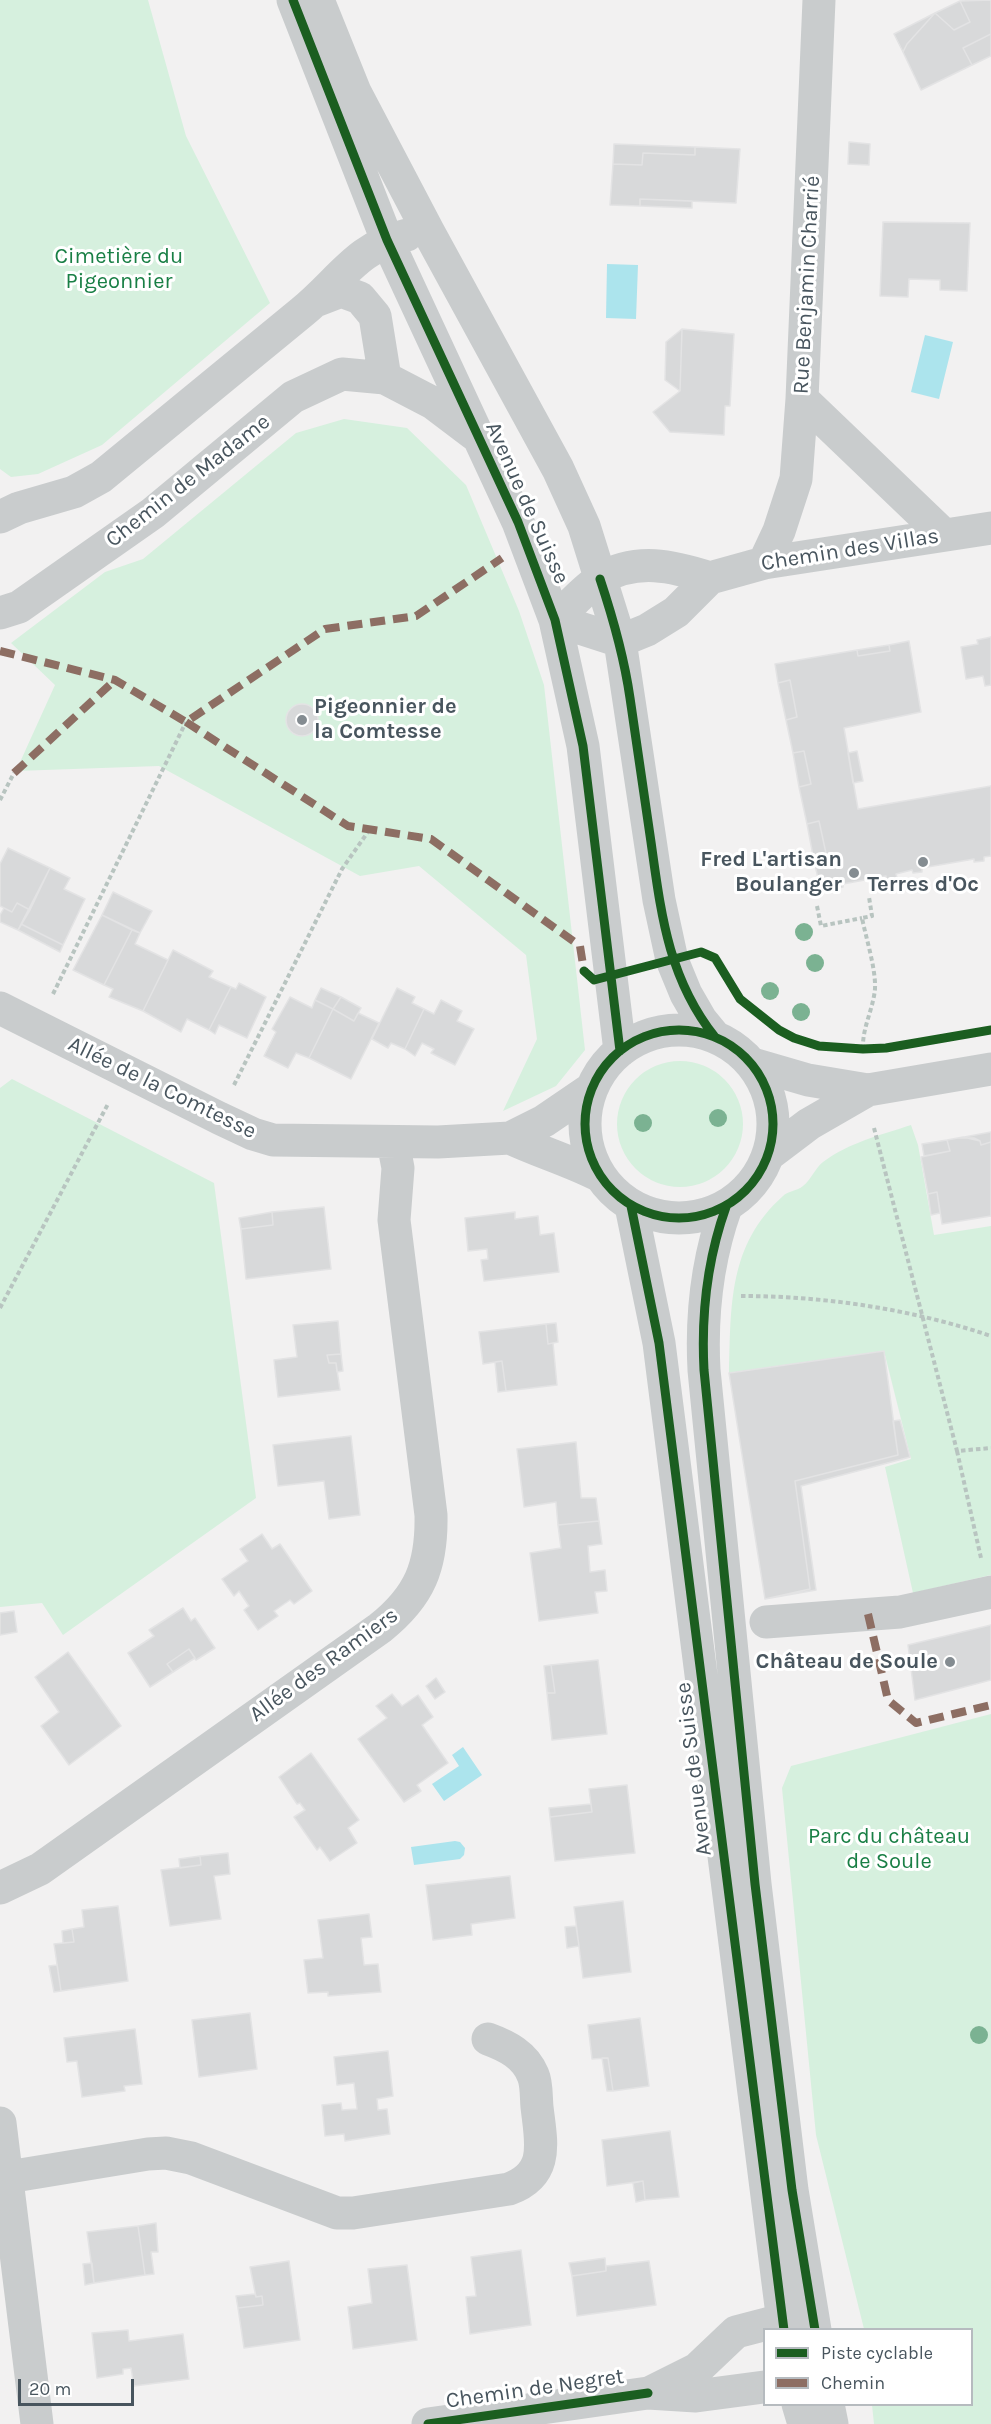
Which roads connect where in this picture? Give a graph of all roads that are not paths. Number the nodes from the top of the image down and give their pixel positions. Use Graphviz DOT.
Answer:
graph roads {
  1 [pos="293,0"];
  2 [pos="318,0"];
  3 [pos="819,0"];
  4 [pos="428,231"];
  5 [pos="387,240"];
  6 [pos="315,301"];
  7 [pos="385,378"];
  8 [pos="802,399"];
  9 [pos="476,436"];
  10 [pos="0,517"];
  11 [pos="991,528"];
  12 [pos="943,534"];
  13 [pos="764,563"];
  14 [pos="710,578"];
  15 [pos="600,579"];
  16 [pos="0,613"];
  17 [pos="555,620"];
  18 [pos="620,641"];
  19 [pos="0,1008"];
  20 [pos="715,1037"];
  21 [pos="620,1051"];
  22 [pos="753,1064"];
  23 [pos="991,1069"];
  24 [pos="591,1089"];
  25 [pos="868,1090"];
  26 [pos="510,1138"];
  27 [pos="393,1142"];
  28 [pos="768,1155"];
  29 [pos="600,1176"];
  30 [pos="631,1206"];
  31 [pos="726,1207"];
  32 [pos="990,1592"];
  33 [pos="766,1622"];
  34 [pos="0,1888"];
  35 [pos="488,2039"];
  36 [pos="0,2123"];
  37 [pos="8,2177"];
  38 [pos="787,2326"];
  39 [pos="770,2328"];
  40 [pos="815,2328"];
  41 [pos="763,2329"];
  42 [pos="763,2387"];
  43 [pos="648,2393"];
  44 [pos="799,2406"];
  45 [pos="828,2406"];
  46 [pos="37,2424"];
  47 [pos="428,2424"];
  48 [pos="804,2424"];
  49 [pos="832,2424"];
  1 -- 5 [label="street, Avenue de Suisse"];
  2 -- 4 [label="street, Avenue de Suisse"];
  3 -- 8 [label="street, Rue Benjamin Charrié"];
  4 -- 5 [label="street"];
  4 -- 15 [label="street, Avenue de Suisse"];
  5 -- 6 [label="street"];
  5 -- 9 [label="street, Avenue de Suisse"];
  6 -- 7 [label="street"];
  6 -- 10 [label="street"];
  7 -- 9 [label="street, Chemin de Madame"];
  7 -- 16 [label="street, Chemin de Madame"];
  8 -- 12 [label="street"];
  8 -- 13 [label="street, Rue Benjamin Charrié"];
  9 -- 17 [label="street, Avenue de Suisse"];
  11 -- 12 [label="street, Chemin des Villas"];
  12 -- 13 [label="street, Chemin des Villas"];
  13 -- 14 [label="street, Chemin des Villas"];
  14 -- 15 [label="street"];
  14 -- 18 [label="street, Chemin des Villas"];
  15 -- 17 [label="street"];
  15 -- 18 [label="street, Avenue de Suisse"];
  17 -- 18 [label="street"];
  17 -- 21 [label="street, Avenue de Suisse"];
  18 -- 20 [label="street, Avenue de Suisse"];
  19 -- 27 [label="street, Allée de la Comtesse"];
  20 -- 21 [label="street"];
  20 -- 22 [label="street"];
  21 -- 24 [label="street"];
  22 -- 25 [label="street"];
  22 -- 28 [label="street"];
  23 -- 25 [label="street"];
  24 -- 26 [label="street, Allée de la Comtesse"];
  24 -- 29 [label="street"];
  25 -- 28 [label="street"];
  26 -- 27 [label="street, Allée de la Comtesse"];
  26 -- 29 [label="street, Allée de la Comtesse"];
  27 -- 34 [label="street, Allée des Ramiers"];
  28 -- 31 [label="street"];
  29 -- 30 [label="street"];
  30 -- 31 [label="street"];
  30 -- 38 [label="street, Avenue de Suisse"];
  31 -- 40 [label="street"];
  32 -- 33 [label="street"];
  35 -- 37 [label="street"];
  36 -- 37 [label="street"];
  37 -- 46 [label="street"];
  38 -- 39 [label="street, Chemin de Negret"];
  41 -- 43 [label="street, Chemin de Negret"];
  42 -- 43 [label="street, Chemin de Negret"];
  43 -- 47 [label="street, Chemin de Negret"];
  44 -- 48 [label="street"];
  45 -- 49 [label="street"];
}
